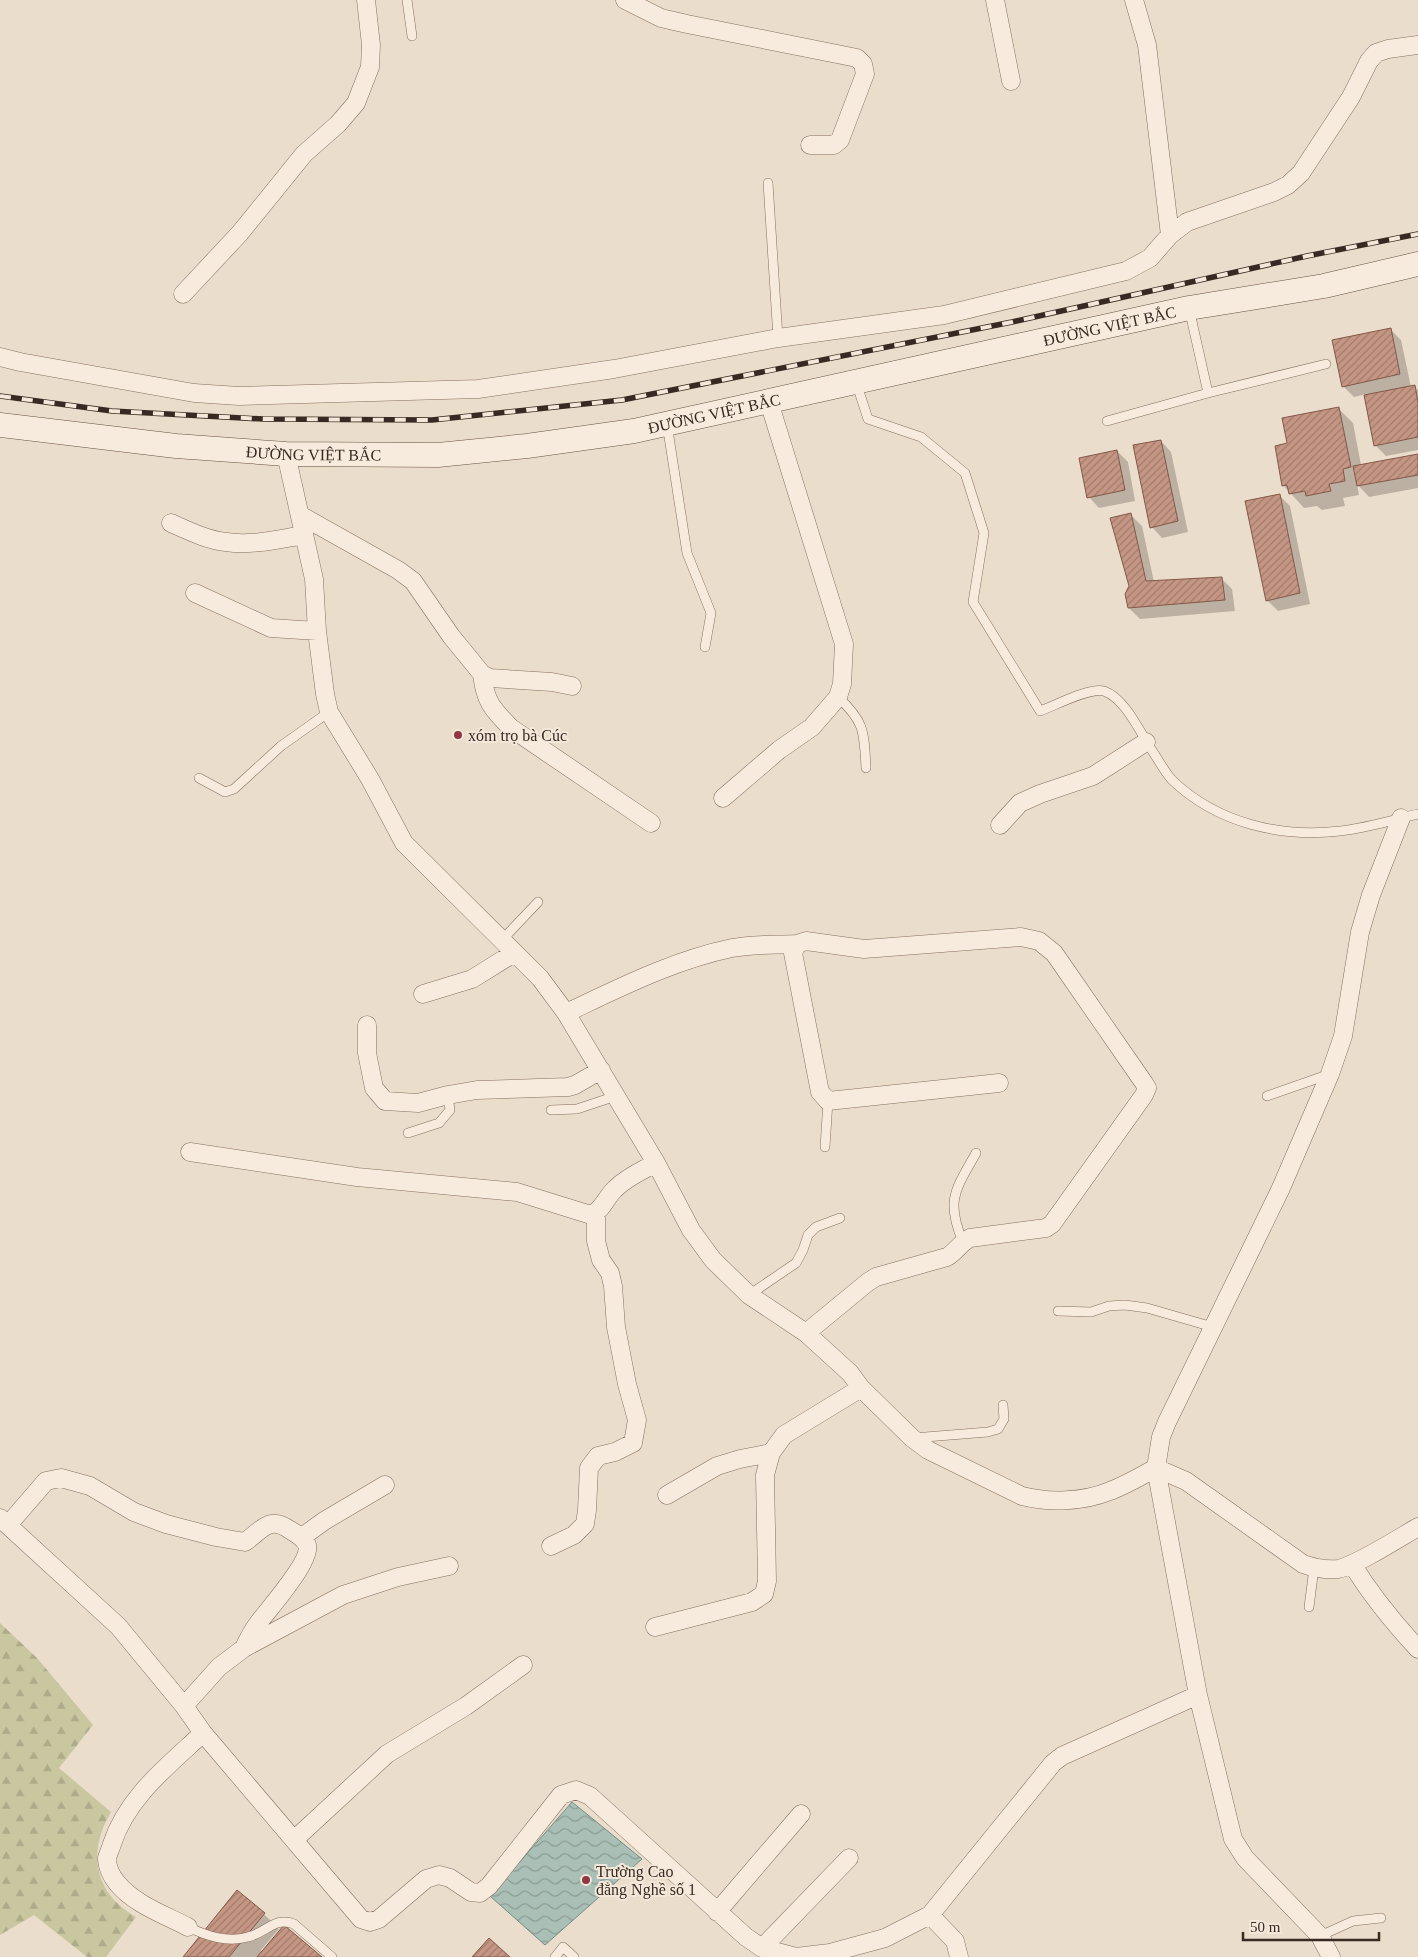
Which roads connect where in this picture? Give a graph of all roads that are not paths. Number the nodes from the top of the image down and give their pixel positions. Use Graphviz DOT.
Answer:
graph roads {
  1 [pos="366,0"];
  2 [pos="407,0"];
  3 [pos="625,0"];
  4 [pos="995,0"];
  5 [pos="1134,0"];
  6 [pos="412,36"];
  7 [pos="1418,46"];
  8 [pos="1011,81"];
  9 [pos="810,145"];
  10 [pos="768,183"];
  11 [pos="1170,235"];
  12 [pos="1418,264"];
  13 [pos="183,294"];
  14 [pos="1189,308"];
  15 [pos="778,338"];
  16 [pos="0,357"];
  17 [pos="1326,364"];
  18 [pos="856,382"];
  19 [pos="1208,393"];
  20 [pos="769,402"];
  21 [pos="1107,421"];
  22 [pos="667,424"];
  23 [pos="0,425"];
  24 [pos="286,454"];
  25 [pos="300,515"];
  26 [pos="171,523"];
  27 [pos="304,535"];
  28 [pos="195,593"];
  29 [pos="317,631"];
  30 [pos="704,647"];
  31 [pos="482,674"];
  32 [pos="572,686"];
  33 [pos="838,697"];
  34 [pos="329,712"];
  35 [pos="1146,742"];
  36 [pos="866,768"];
  37 [pos="199,778"];
  38 [pos="723,798"];
  39 [pos="1418,814"];
  40 [pos="1401,818"];
  41 [pos="651,823"];
  42 [pos="1000,825"];
  43 [pos="538,902"];
  44 [pos="797,944"];
  45 [pos="508,947"];
  46 [pos="424,994"];
  47 [pos="566,1014"];
  48 [pos="367,1025"];
  49 [pos="601,1070"];
  50 [pos="1330,1074"];
  51 [pos="998,1082"];
  52 [pos="448,1095"];
  53 [pos="616,1096"];
  54 [pos="1267,1096"];
  55 [pos="828,1101"];
  56 [pos="551,1110"];
  57 [pos="408,1133"];
  58 [pos="825,1147"];
  59 [pos="190,1152"];
  60 [pos="976,1152"];
  61 [pos="656,1162"];
  62 [pos="596,1213"];
  63 [pos="840,1218"];
  64 [pos="963,1242"];
  65 [pos="749,1295"];
  66 [pos="1058,1312"];
  67 [pos="1213,1327"];
  68 [pos="806,1333"];
  69 [pos="861,1388"];
  70 [pos="1003,1405"];
  71 [pos="912,1438"];
  72 [pos="771,1453"];
  73 [pos="1156,1468"];
  74 [pos="385,1486"];
  75 [pos="667,1495"];
  76 [pos="4,1521"];
  77 [pos="1418,1527"];
  78 [pos="302,1537"];
  79 [pos="551,1546"];
  80 [pos="1352,1564"];
  81 [pos="449,1566"];
  82 [pos="1314,1568"];
  83 [pos="1309,1607"];
  84 [pos="655,1627"];
  85 [pos="244,1648"];
  86 [pos="1418,1649"];
  87 [pos="523,1665"];
  88 [pos="1198,1695"];
  89 [pos="184,1706"];
  90 [pos="203,1734"];
  91 [pos="801,1814"];
  92 [pos="294,1840"];
  93 [pos="849,1858"];
  94 [pos="717,1912"];
  95 [pos="930,1915"];
  96 [pos="1381,1918"];
  97 [pos="188,1927"];
  98 [pos="1320,1936"];
  99 [pos="762,1948"];
  100 [pos="332,1957"];
  101 [pos="555,1957"];
  102 [pos="574,1957"];
  103 [pos="958,1957"];
  104 [pos="1331,1957"];
  1 -- 13 [label="street"];
  2 -- 6 [label="lane"];
  3 -- 9 [label="street"];
  4 -- 8 [label="street"];
  5 -- 11 [label="street"];
  7 -- 11 [label="street"];
  10 -- 15 [label="lane"];
  11 -- 15 [label="street"];
  12 -- 14 [label="street, ĐƯỜNG VIỆT BẮC"];
  14 -- 18 [label="street, ĐƯỜNG VIỆT BẮC"];
  14 -- 19 [label="lane"];
  15 -- 16 [label="street"];
  17 -- 19 [label="lane"];
  18 -- 20 [label="street, ĐƯỜNG VIỆT BẮC"];
  18 -- 35 [label="lane"];
  19 -- 21 [label="lane"];
  20 -- 22 [label="street, ĐƯỜNG VIỆT BẮC"];
  20 -- 33 [label="street"];
  22 -- 24 [label="street, ĐƯỜNG VIỆT BẮC"];
  22 -- 30 [label="lane"];
  23 -- 24 [label="street, ĐƯỜNG VIỆT BẮC"];
  24 -- 25 [label="street"];
  25 -- 27 [label="street"];
  25 -- 31 [label="street"];
  26 -- 27 [label="street"];
  27 -- 29 [label="street"];
  28 -- 29 [label="street"];
  29 -- 34 [label="street"];
  31 -- 32 [label="street"];
  31 -- 41 [label="street"];
  33 -- 36 [label="lane"];
  33 -- 38 [label="street"];
  34 -- 37 [label="lane"];
  34 -- 45 [label="street"];
  35 -- 40 [label="lane"];
  35 -- 42 [label="street"];
  39 -- 40 [label="lane"];
  40 -- 50 [label="street"];
  43 -- 45 [label="lane"];
  44 -- 47 [label="street"];
  44 -- 55 [label="street"];
  44 -- 64 [label="street"];
  45 -- 46 [label="street"];
  45 -- 47 [label="street"];
  47 -- 49 [label="street"];
  48 -- 52 [label="street"];
  49 -- 52 [label="street"];
  49 -- 53 [label="street"];
  50 -- 54 [label="lane"];
  50 -- 67 [label="street"];
  51 -- 55 [label="street"];
  52 -- 57 [label="lane"];
  53 -- 56 [label="lane"];
  53 -- 61 [label="street"];
  55 -- 58 [label="lane"];
  59 -- 62 [label="street"];
  60 -- 64 [label="lane"];
  61 -- 62 [label="street"];
  61 -- 65 [label="street"];
  62 -- 79 [label="street"];
  63 -- 65 [label="lane"];
  64 -- 68 [label="street"];
  65 -- 68 [label="street"];
  66 -- 67 [label="lane"];
  67 -- 73 [label="street"];
  68 -- 69 [label="street"];
  69 -- 71 [label="street"];
  69 -- 72 [label="street"];
  70 -- 71 [label="lane"];
  71 -- 73 [label="street"];
  72 -- 75 [label="street"];
  72 -- 84 [label="street"];
  73 -- 82 [label="street"];
  73 -- 88 [label="street"];
  74 -- 78 [label="street"];
  76 -- 78 [label="street"];
  76 -- 89 [label="street"];
  77 -- 80 [label="street"];
  78 -- 85 [label="street"];
  80 -- 82 [label="street"];
  80 -- 86 [label="street"];
  81 -- 85 [label="street"];
  82 -- 83 [label="lane"];
  85 -- 89 [label="street"];
  87 -- 92 [label="street"];
  88 -- 95 [label="street"];
  88 -- 98 [label="street"];
  89 -- 90 [label="street"];
  90 -- 92 [label="street"];
  90 -- 97 [label="street"];
  91 -- 94 [label="street"];
  92 -- 94 [label="street"];
  93 -- 99 [label="street"];
  94 -- 99 [label="street"];
  95 -- 99 [label="street"];
  95 -- 103 [label="street"];
  96 -- 98 [label="lane"];
  97 -- 100 [label="lane"];
  98 -- 104 [label="street"];
  101 -- 102 [label="lane"];
}
